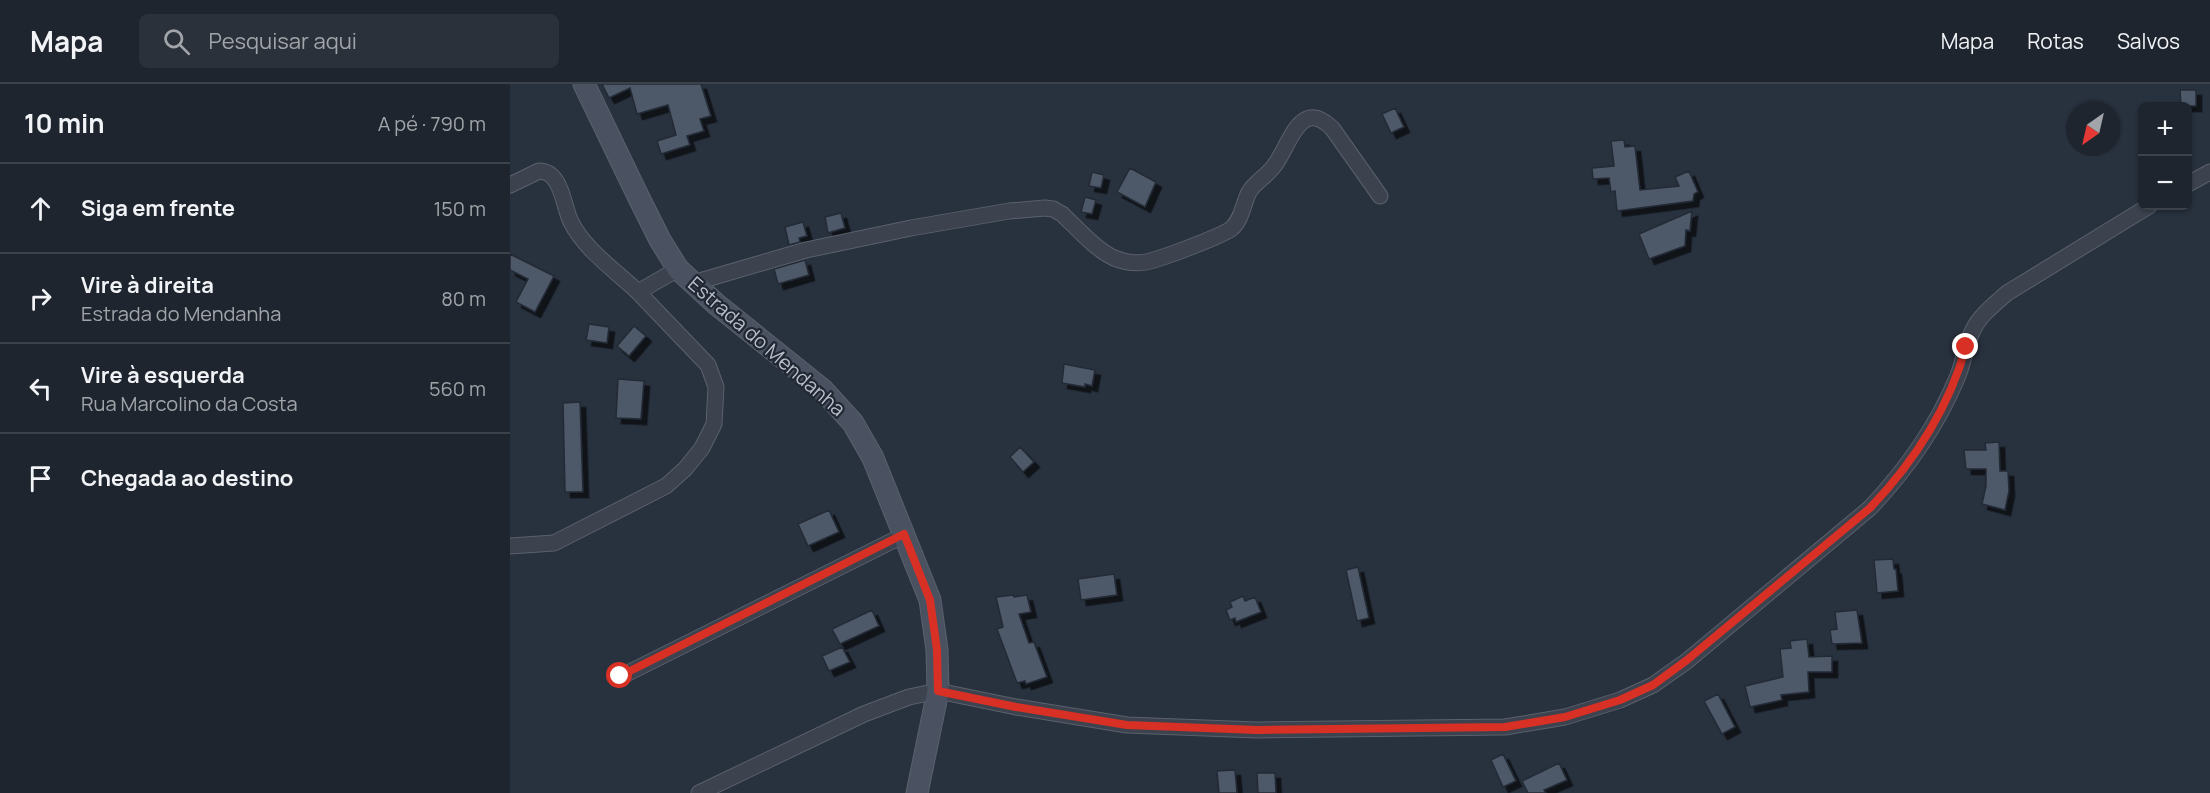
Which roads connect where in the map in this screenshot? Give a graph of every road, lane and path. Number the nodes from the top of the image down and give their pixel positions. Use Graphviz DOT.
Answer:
graph roads {
  1 [pos="584,84"];
  2 [pos="2210,172"];
  3 [pos="2192,181"];
  4 [pos="510,185"];
  5 [pos="1380,196"];
  6 [pos="2142,210"];
  7 [pos="686,276"];
  8 [pos="638,292"];
  9 [pos="904,534"];
  10 [pos="510,546"];
  11 [pos="620,676"];
  12 [pos="938,691"];
  13 [pos="699,793"];
  14 [pos="916,793"];
  1 -- 7 [label="main road, Estrada do Mendanha"];
  2 -- 3 [label="street"];
  4 -- 8 [label="street"];
  5 -- 7 [label="street"];
  6 -- 12 [label="street"];
  7 -- 8 [label="street"];
  7 -- 9 [label="main road, Estrada do Mendanha"];
  8 -- 10 [label="street"];
  9 -- 11 [label="street"];
  9 -- 12 [label="main road, Estrada do Mendanha"];
  12 -- 13 [label="street"];
  12 -- 14 [label="main road, Estrada do Mendanha"];
}
